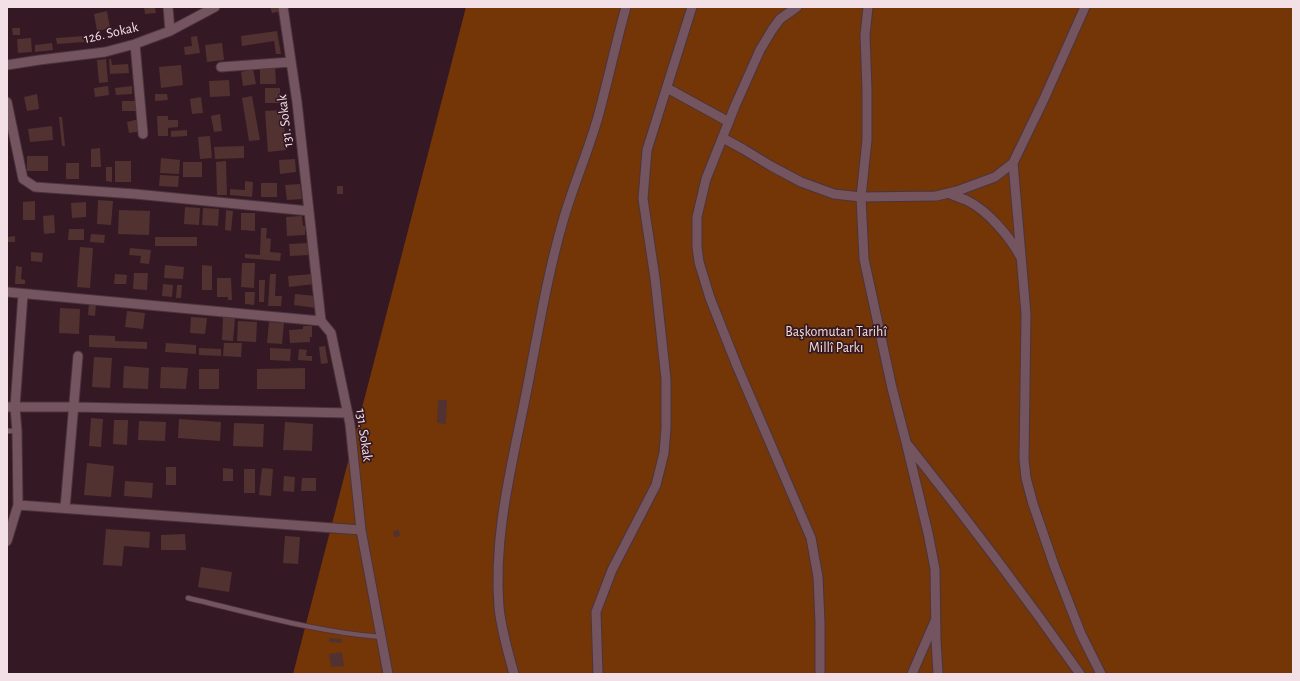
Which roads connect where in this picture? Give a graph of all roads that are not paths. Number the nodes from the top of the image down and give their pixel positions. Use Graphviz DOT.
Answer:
graph roads {
  1 [pos="168,7"];
  2 [pos="215,7"];
  3 [pos="283,7"];
  4 [pos="626,7"];
  5 [pos="692,7"];
  6 [pos="797,7"];
  7 [pos="868,7"];
  8 [pos="1085,7"];
  9 [pos="170,31"];
  10 [pos="134,44"];
  11 [pos="291,62"];
  12 [pos="7,65"];
  13 [pos="221,67"];
  14 [pos="667,88"];
  15 [pos="7,102"];
  16 [pos="729,122"];
  17 [pos="143,134"];
  18 [pos="723,138"];
  19 [pos="1013,163"];
  20 [pos="948,193"];
  21 [pos="861,197"];
  22 [pos="309,211"];
  23 [pos="1022,261"];
  24 [pos="7,292"];
  25 [pos="23,294"];
  26 [pos="322,321"];
  27 [pos="78,356"];
  28 [pos="11,407"];
  29 [pos="74,408"];
  30 [pos="348,413"];
  31 [pos="7,431"];
  32 [pos="17,431"];
  33 [pos="906,442"];
  34 [pos="18,505"];
  35 [pos="65,508"];
  36 [pos="361,530"];
  37 [pos="7,541"];
  38 [pos="188,598"];
  39 [pos="936,618"];
  40 [pos="381,637"];
  41 [pos="388,674"];
  42 [pos="514,674"];
  43 [pos="598,674"];
  44 [pos="820,674"];
  45 [pos="912,674"];
  46 [pos="938,674"];
  47 [pos="1080,674"];
  48 [pos="1101,674"];
  1 -- 9 [label="street"];
  2 -- 9 [label="street, 126. Sokak"];
  3 -- 11 [label="street, 131. Sokak"];
  4 -- 42 [label="street"];
  5 -- 14 [label="street"];
  6 -- 16 [label="street"];
  7 -- 21 [label="street"];
  8 -- 19 [label="street"];
  9 -- 10 [label="street, 126. Sokak"];
  10 -- 12 [label="street, 126. Sokak"];
  10 -- 17 [label="street"];
  11 -- 13 [label="street"];
  11 -- 22 [label="street, 131. Sokak"];
  14 -- 16 [label="street"];
  14 -- 43 [label="street"];
  15 -- 22 [label="street"];
  16 -- 18 [label="street"];
  18 -- 21 [label="street"];
  18 -- 44 [label="street"];
  19 -- 20 [label="street"];
  19 -- 23 [label="street"];
  20 -- 21 [label="street"];
  20 -- 23 [label="street"];
  21 -- 33 [label="street"];
  22 -- 26 [label="street, 131. Sokak"];
  23 -- 48 [label="street"];
  24 -- 25 [label="street"];
  25 -- 26 [label="street"];
  25 -- 28 [label="street"];
  26 -- 30 [label="street, 131. Sokak"];
  27 -- 29 [label="street"];
  28 -- 29 [label="street"];
  28 -- 32 [label="street"];
  29 -- 30 [label="street"];
  29 -- 35 [label="street"];
  30 -- 36 [label="street, 131. Sokak"];
  31 -- 32 [label="lane"];
  32 -- 34 [label="street"];
  33 -- 39 [label="street"];
  33 -- 47 [label="street"];
  34 -- 35 [label="street"];
  34 -- 37 [label="street"];
  35 -- 36 [label="street"];
  36 -- 40 [label="street, 131. Sokak"];
  38 -- 40 [label="lane"];
  39 -- 45 [label="street"];
  39 -- 46 [label="street"];
  40 -- 41 [label="street, 131. Sokak"];
}
